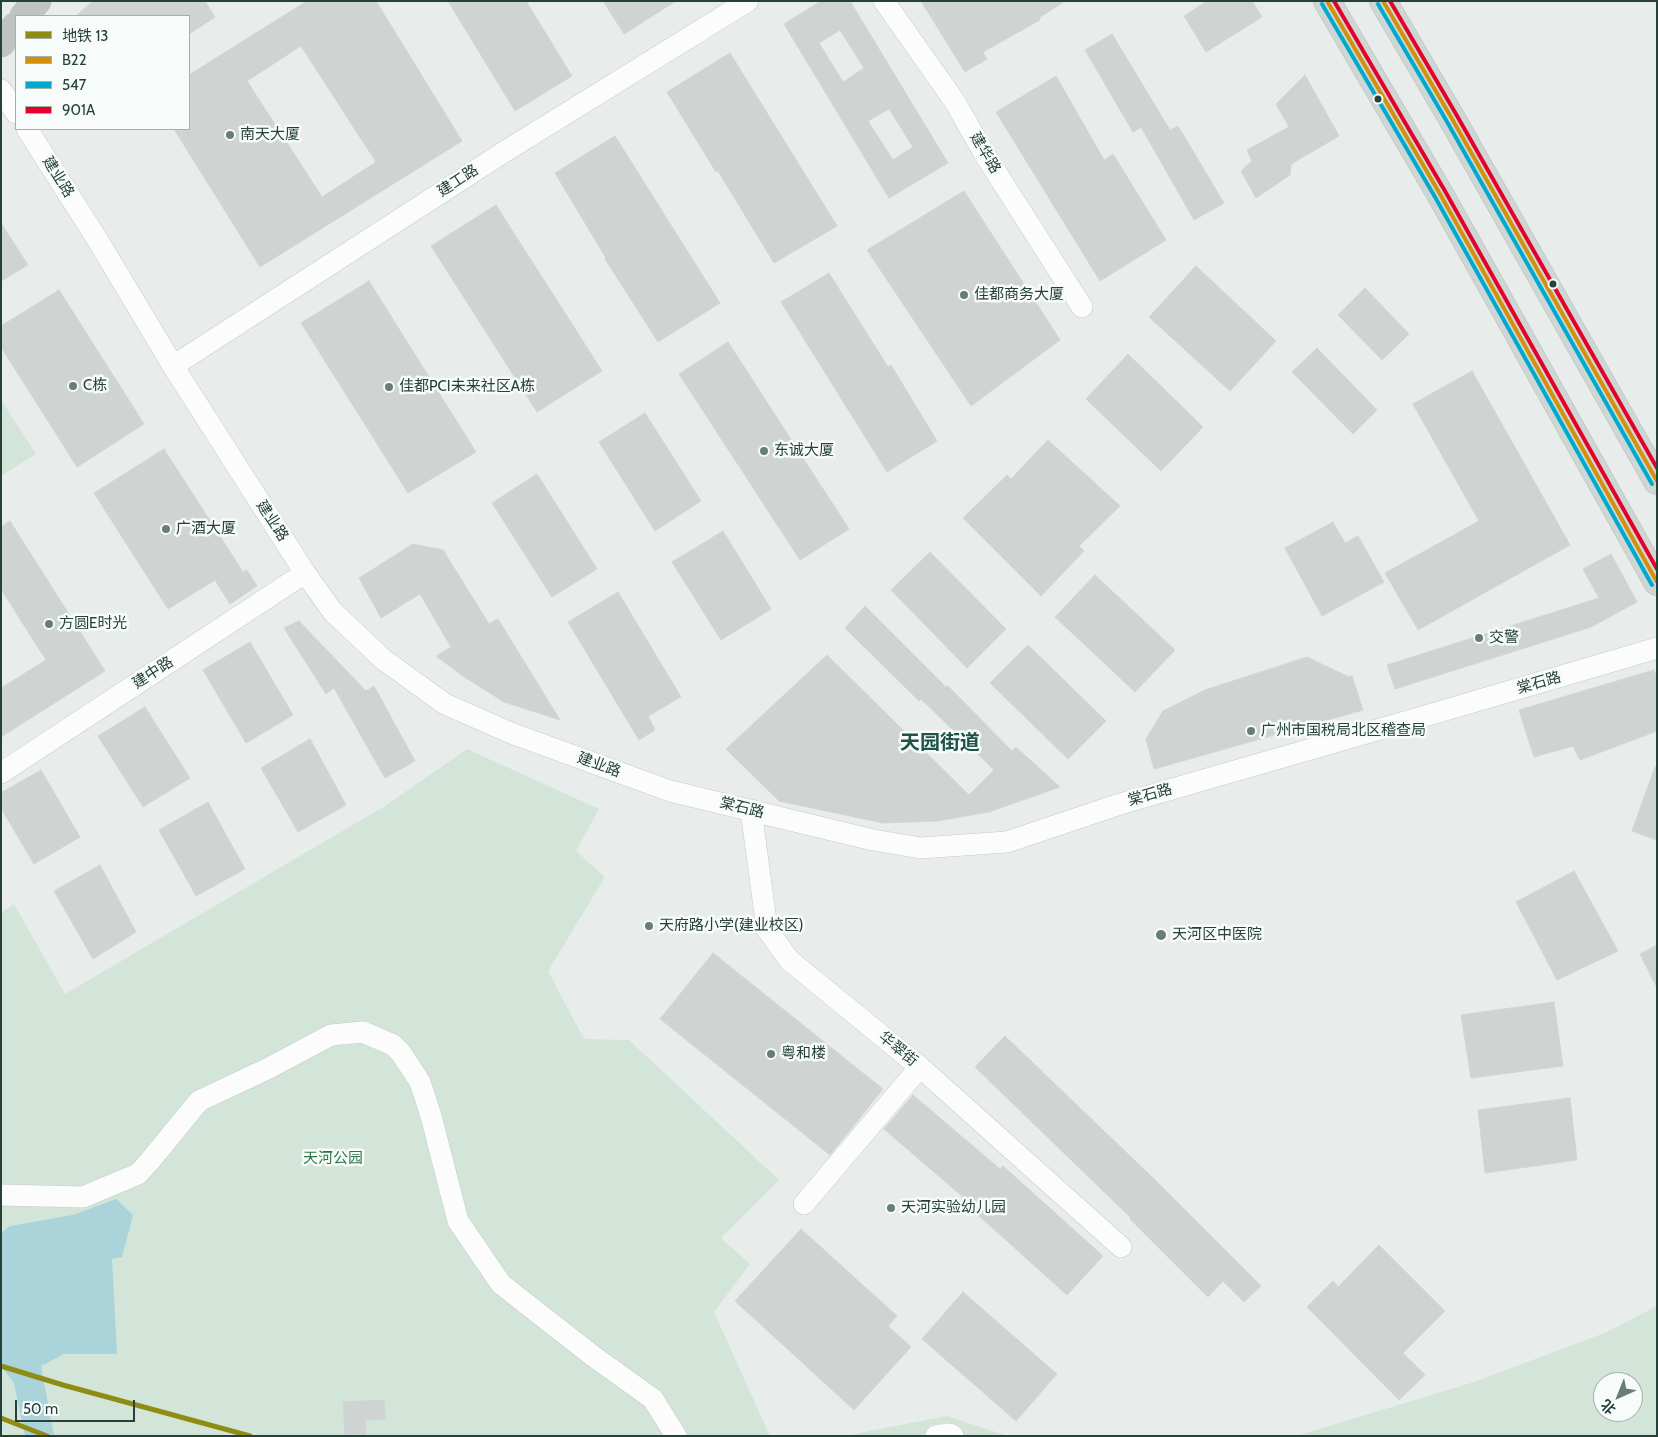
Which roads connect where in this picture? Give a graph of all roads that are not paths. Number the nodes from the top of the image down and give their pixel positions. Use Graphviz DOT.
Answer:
graph roads {
  1 [pos="37,1"];
  2 [pos="748,1"];
  3 [pos="884,1"];
  4 [pos="1327,1"];
  5 [pos="1383,1"];
  6 [pos="25,15"];
  7 [pos="15,27"];
  8 [pos="1,43"];
  9 [pos="1,90"];
  10 [pos="15,111"];
  11 [pos="28,130"];
  12 [pos="1082,307"];
  13 [pos="173,366"];
  14 [pos="1657,481"];
  15 [pos="305,573"];
  16 [pos="1657,582"];
  17 [pos="1657,648"];
  18 [pos="1,772"];
  19 [pos="639,780"];
  20 [pos="751,810"];
  21 [pos="920,1067"];
  22 [pos="1,1196"];
  23 [pos="804,1204"];
  24 [pos="1121,1248"];
  25 [pos="676,1436"];
  26 [pos="936,1436"];
  27 [pos="953,1436"];
  1 -- 6 [label="highway"];
  2 -- 13 [label="street, 建工路"];
  3 -- 12 [label="street, 建华路"];
  4 -- 16 [label="main road"];
  5 -- 14 [label="main road"];
  7 -- 8 [label="highway"];
  9 -- 10 [label="street"];
  11 -- 13 [label="street, 建业路"];
  13 -- 15 [label="street, 建业路"];
  15 -- 18 [label="street, 建中路"];
  15 -- 19 [label="street, 建业路"];
  17 -- 20 [label="street, 棠石路"];
  19 -- 20 [label="street, 棠石路"];
  20 -- 21 [label="street, 华翠街"];
  21 -- 23 [label="street"];
  21 -- 24 [label="street, 华翠街"];
  22 -- 25 [label="street"];
  26 -- 27 [label="street"];
}
